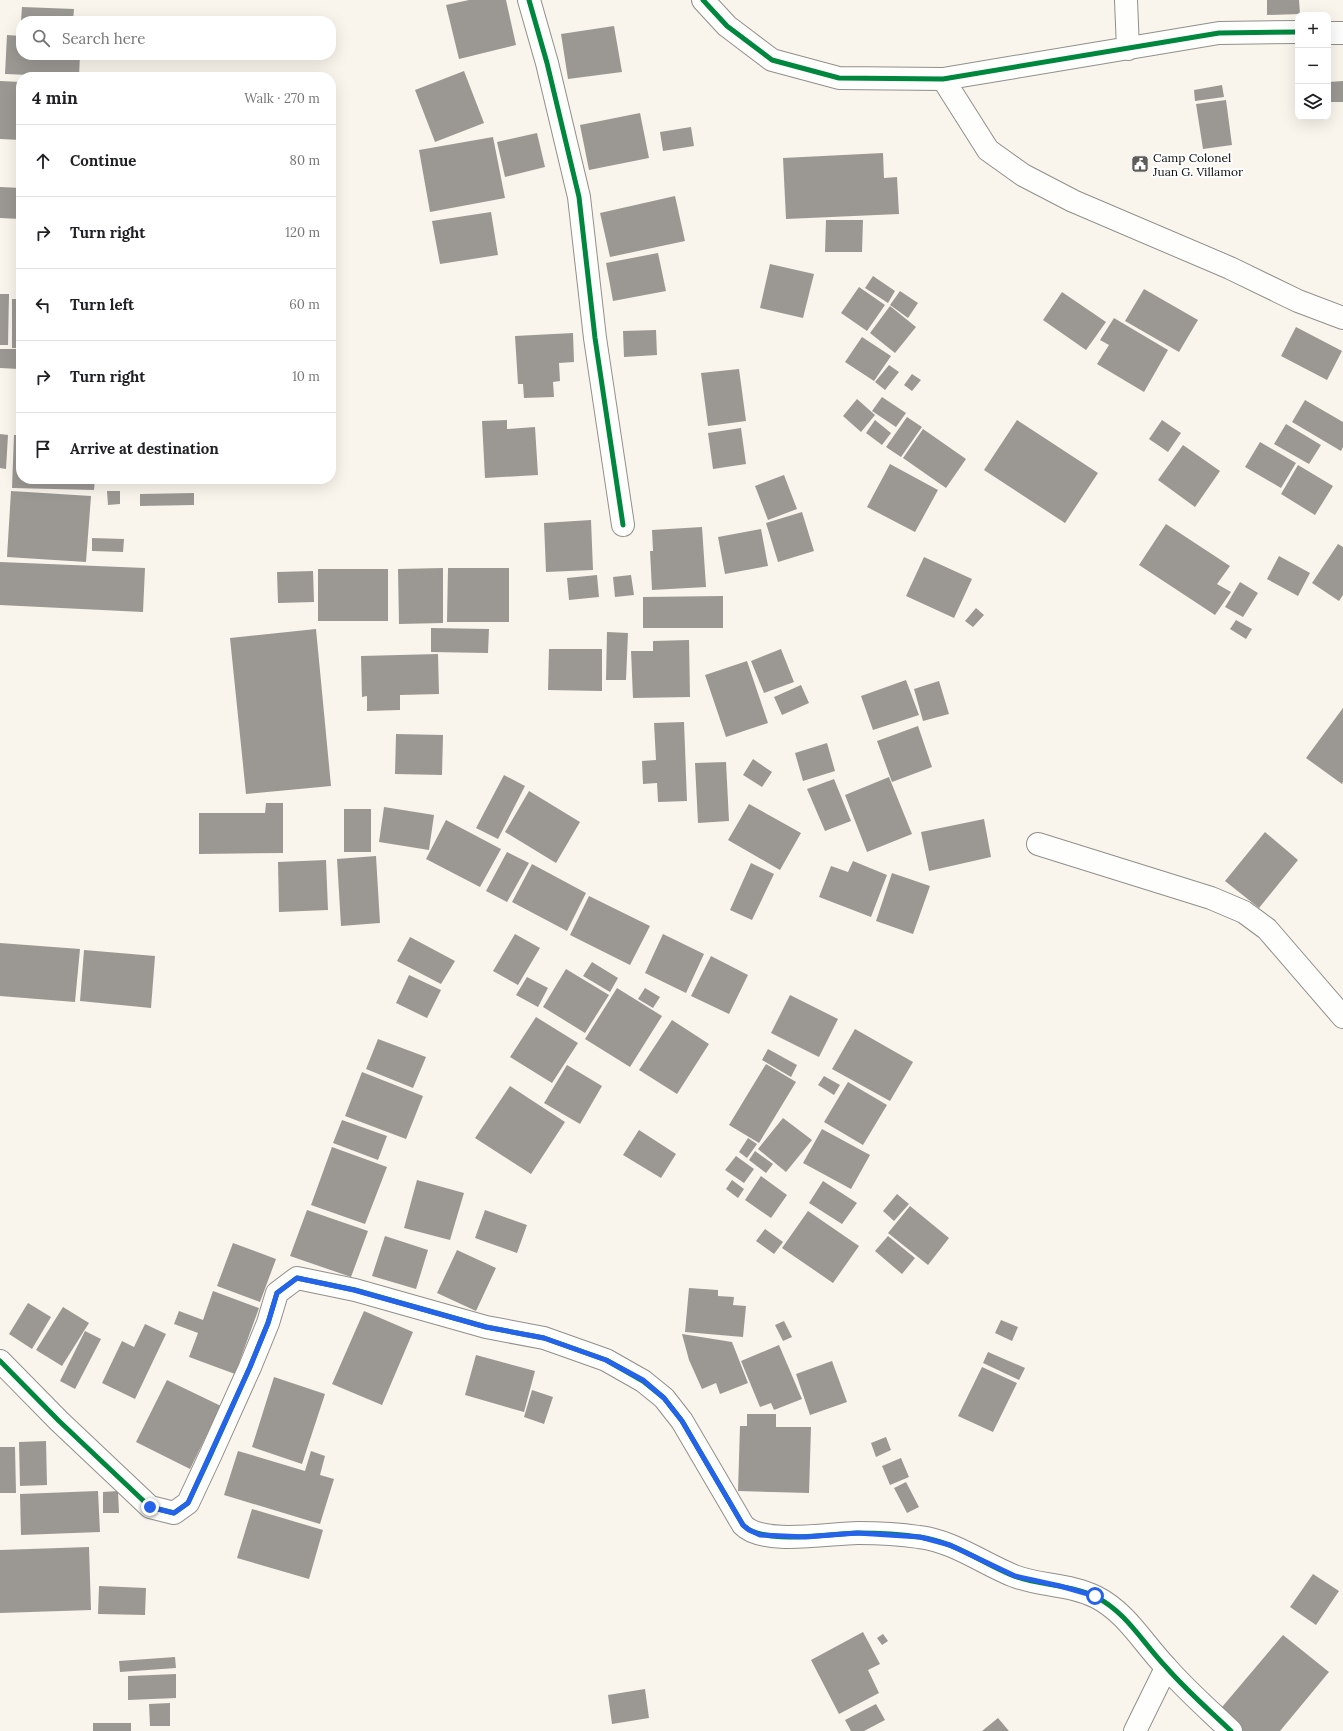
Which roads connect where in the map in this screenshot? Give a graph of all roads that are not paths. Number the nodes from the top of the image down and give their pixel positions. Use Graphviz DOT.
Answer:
graph roads {
  1 [pos="529,0"];
  2 [pos="703,0"];
  3 [pos="1126,0"];
  4 [pos="1295,32"];
  5 [pos="1331,33"];
  6 [pos="1343,33"];
  7 [pos="1128,49"];
  8 [pos="943,79"];
  9 [pos="1343,318"];
  10 [pos="623,525"];
  11 [pos="1038,844"];
  12 [pos="1343,1017"];
  13 [pos="0,1361"];
  14 [pos="1166,1668"];
  15 [pos="1135,1731"];
  16 [pos="1230,1731"];
  1 -- 10 [label="street"];
  2 -- 8 [label="street"];
  3 -- 7 [label="street"];
  4 -- 7 [label="street"];
  5 -- 6 [label="street"];
  7 -- 8 [label="street"];
  8 -- 9 [label="street"];
  11 -- 12 [label="street"];
  13 -- 14 [label="street"];
  14 -- 15 [label="street"];
  14 -- 16 [label="street"];
}
